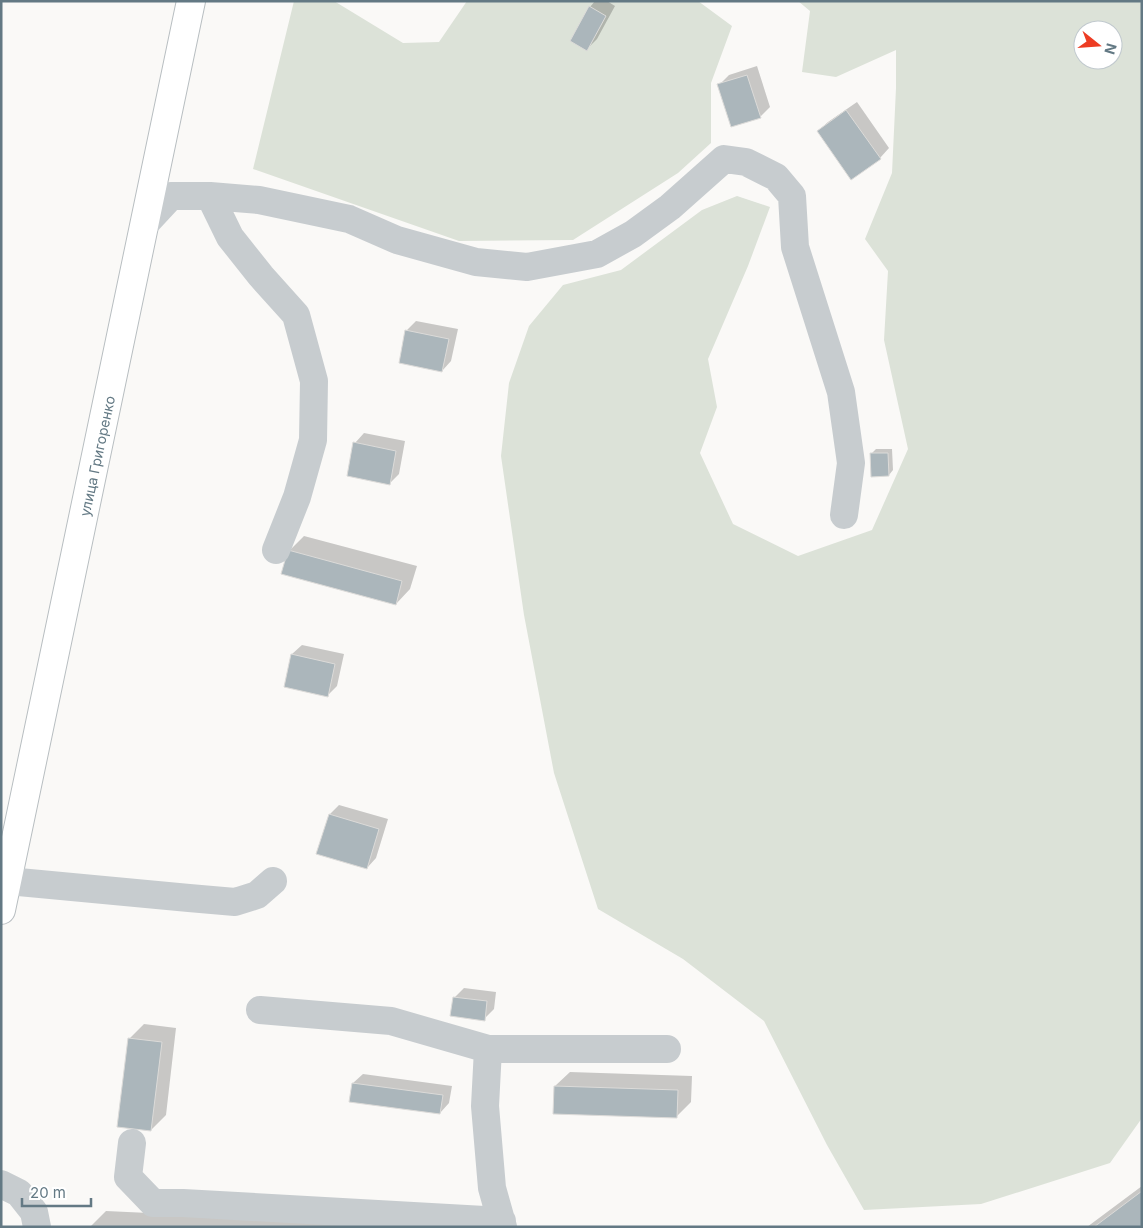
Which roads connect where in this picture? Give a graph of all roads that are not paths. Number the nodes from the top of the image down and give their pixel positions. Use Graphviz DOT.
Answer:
graph roads {
  1 [pos="191,1"];
  2 [pos="210,196"];
  3 [pos="145,224"];
  4 [pos="844,514"];
  5 [pos="276,550"];
  6 [pos="8,881"];
  7 [pos="273,881"];
  8 [pos="1,910"];
  9 [pos="260,1010"];
  10 [pos="488,1048"];
  11 [pos="667,1049"];
  12 [pos="132,1143"];
  13 [pos="1,1184"];
  14 [pos="502,1224"];
  15 [pos="37,1227"];
  1 -- 3 [label="main road, улица Григоренко"];
  2 -- 3 [label="lane"];
  2 -- 4 [label="lane"];
  2 -- 5 [label="lane"];
  3 -- 6 [label="main road, улица Григоренко"];
  6 -- 7 [label="lane"];
  6 -- 8 [label="main road, улица Григоренко"];
  9 -- 10 [label="lane"];
  10 -- 11 [label="lane"];
  10 -- 14 [label="lane"];
  12 -- 14 [label="lane"];
  13 -- 15 [label="lane"];
}
